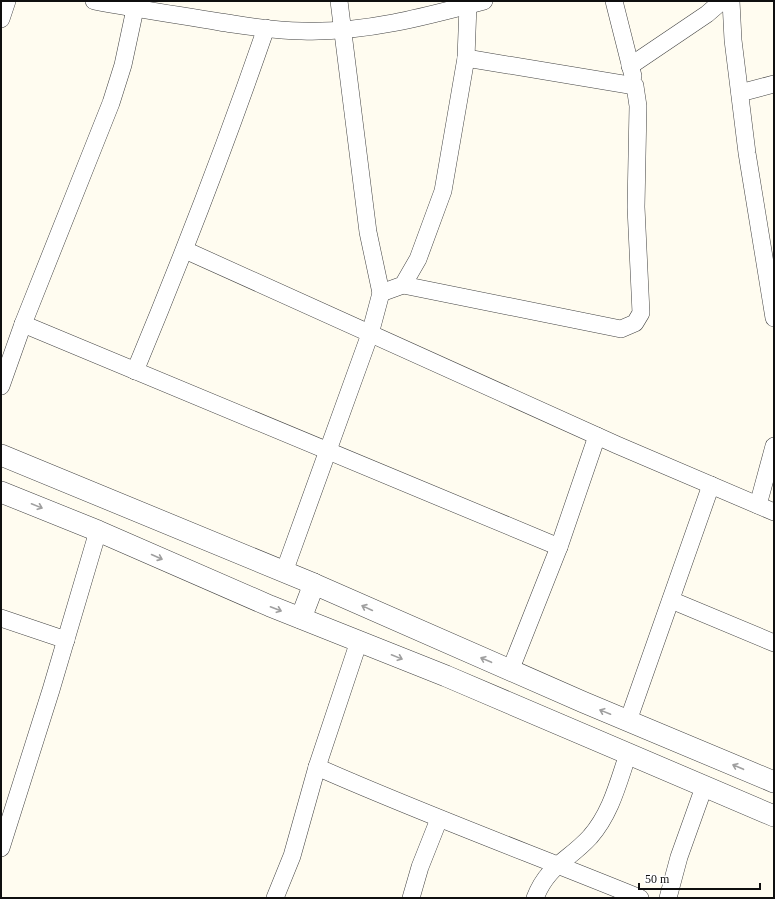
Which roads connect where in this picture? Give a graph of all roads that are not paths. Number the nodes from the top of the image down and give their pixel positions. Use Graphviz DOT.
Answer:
graph roads {
  1 [pos="7,1"];
  2 [pos="94,1"];
  3 [pos="339,1"];
  4 [pos="614,1"];
  5 [pos="722,1"];
  6 [pos="731,1"];
  7 [pos="476,3"];
  8 [pos="450,5"];
  9 [pos="135,9"];
  10 [pos="1,19"];
  11 [pos="266,28"];
  12 [pos="343,29"];
  13 [pos="466,58"];
  14 [pos="630,66"];
  15 [pos="774,84"];
  16 [pos="635,86"];
  17 [pos="740,93"];
  18 [pos="766,229"];
  19 [pos="185,250"];
  20 [pos="403,285"];
  21 [pos="381,293"];
  22 [pos="773,300"];
  23 [pos="774,318"];
  24 [pos="23,324"];
  25 [pos="370,334"];
  26 [pos="135,371"];
  27 [pos="1,386"];
  28 [pos="596,436"];
  29 [pos="774,446"];
  30 [pos="327,450"];
  31 [pos="1,455"];
  32 [pos="711,485"];
  33 [pos="1,492"];
  34 [pos="758,505"];
  35 [pos="774,512"];
  36 [pos="98,531"];
  37 [pos="559,547"];
  38 [pos="284,572"];
  39 [pos="314,584"];
  40 [pos="671,600"];
  41 [pos="1,618"];
  42 [pos="300,618"];
  43 [pos="66,640"];
  44 [pos="359,641"];
  45 [pos="774,643"];
  46 [pos="510,671"];
  47 [pos="628,721"];
  48 [pos="628,754"];
  49 [pos="317,767"];
  50 [pos="774,782"];
  51 [pos="704,787"];
  52 [pos="774,816"];
  53 [pos="439,819"];
  54 [pos="1,848"];
  55 [pos="558,865"];
  56 [pos="275,898"];
  57 [pos="411,898"];
  58 [pos="535,898"];
  59 [pos="640,898"];
  60 [pos="668,898"];
  1 -- 10 [label="street"];
  2 -- 9 [label="street"];
  3 -- 12 [label="street"];
  4 -- 14 [label="street"];
  5 -- 14 [label="street"];
  6 -- 17 [label="street"];
  7 -- 8 [label="street"];
  7 -- 13 [label="street"];
  8 -- 12 [label="street"];
  9 -- 11 [label="street"];
  9 -- 24 [label="street"];
  11 -- 12 [label="street"];
  11 -- 19 [label="street"];
  12 -- 21 [label="street"];
  13 -- 16 [label="street"];
  13 -- 20 [label="street"];
  14 -- 16 [label="street"];
  15 -- 17 [label="street"];
  16 -- 20 [label="street"];
  17 -- 18 [label="street"];
  18 -- 22 [label="street"];
  19 -- 25 [label="street"];
  19 -- 26 [label="street"];
  20 -- 21 [label="street"];
  21 -- 25 [label="street"];
  22 -- 23 [label="street"];
  24 -- 26 [label="street"];
  24 -- 27 [label="street"];
  25 -- 28 [label="street"];
  25 -- 30 [label="street"];
  26 -- 30 [label="street"];
  28 -- 32 [label="street"];
  28 -- 37 [label="street"];
  29 -- 34 [label="street"];
  30 -- 37 [label="street"];
  30 -- 38 [label="street"];
  31 -- 38 [label="street"];
  32 -- 34 [label="street"];
  32 -- 40 [label="street"];
  33 -- 36 [label="street, one-way"];
  34 -- 35 [label="street"];
  36 -- 42 [label="street, one-way"];
  36 -- 43 [label="street"];
  37 -- 46 [label="street"];
  38 -- 39 [label="street"];
  39 -- 42 [label="street"];
  46 -- 39 [label="street, one-way"];
  40 -- 45 [label="street"];
  40 -- 47 [label="street"];
  41 -- 43 [label="street"];
  42 -- 44 [label="street"];
  43 -- 54 [label="street"];
  44 -- 48 [label="street, one-way"];
  44 -- 49 [label="street"];
  47 -- 46 [label="street, one-way"];
  50 -- 47 [label="street, one-way"];
  48 -- 51 [label="street"];
  48 -- 55 [label="street"];
  49 -- 53 [label="street"];
  49 -- 56 [label="street"];
  51 -- 52 [label="street"];
  51 -- 60 [label="street"];
  53 -- 55 [label="street"];
  53 -- 57 [label="street"];
  55 -- 58 [label="street"];
  55 -- 59 [label="street"];
}
